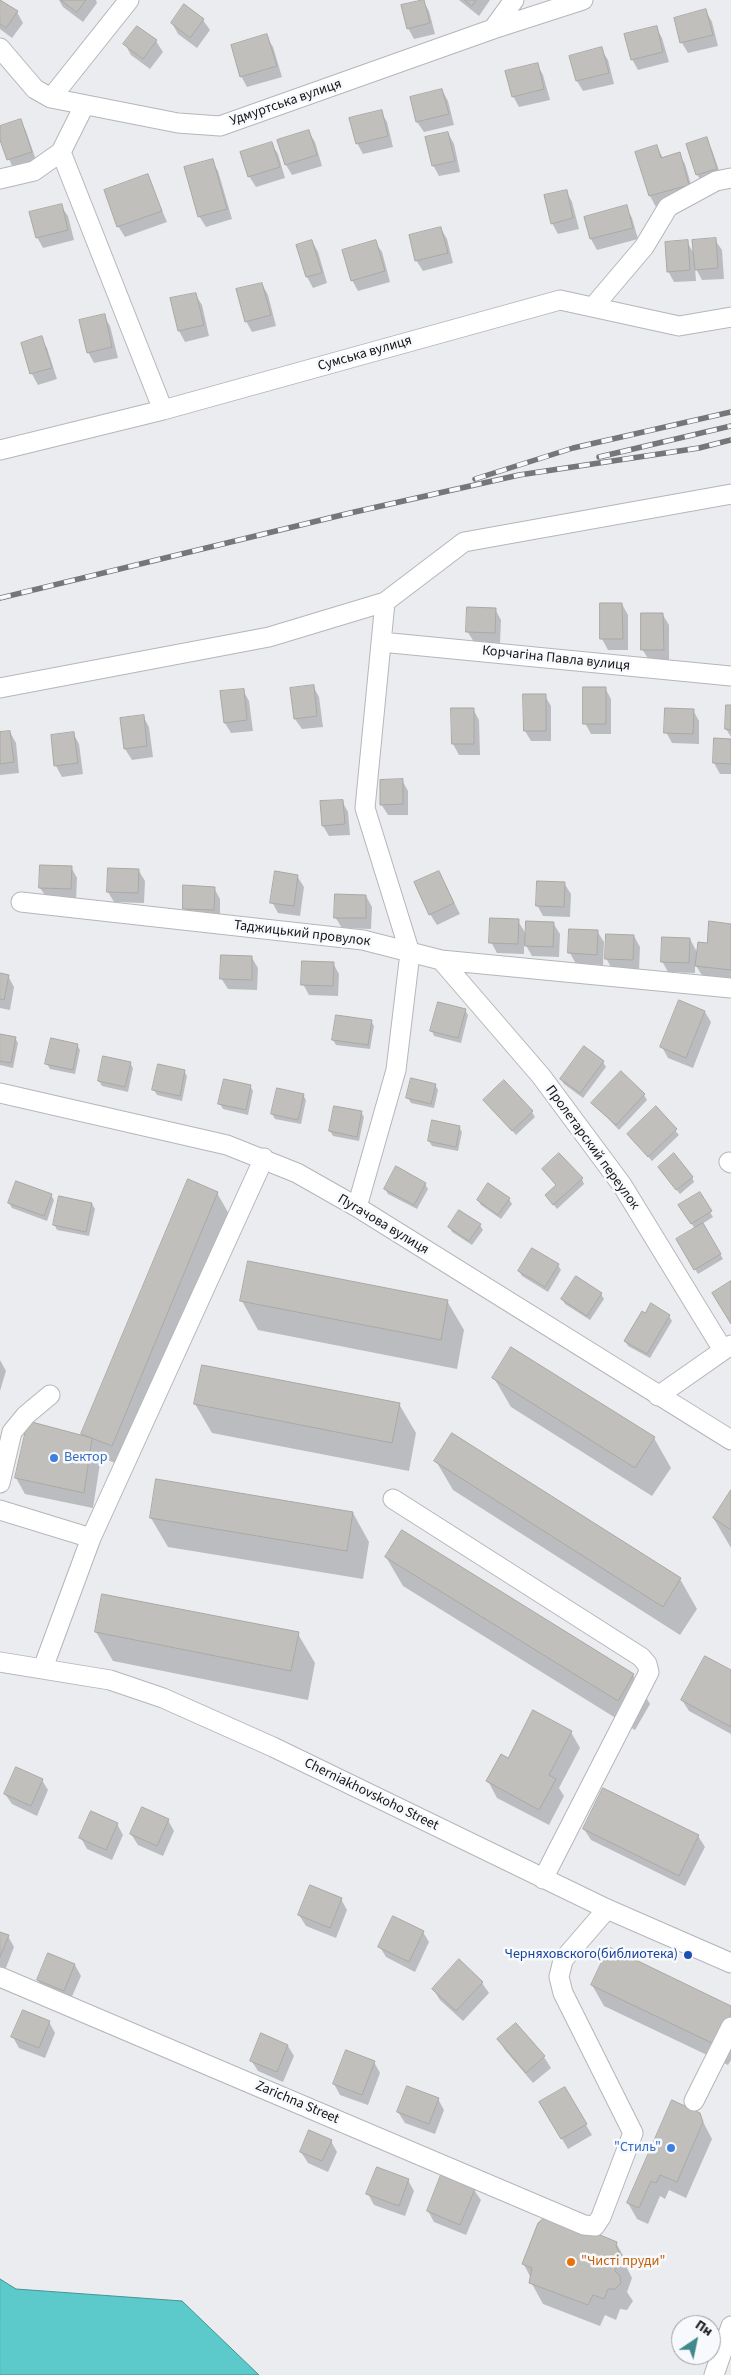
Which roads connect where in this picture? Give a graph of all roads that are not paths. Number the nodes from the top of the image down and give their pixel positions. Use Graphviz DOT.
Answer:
graph roads {
  1 [pos="129,0"];
  2 [pos="514,0"];
  3 [pos="583,0"];
  4 [pos="493,29"];
  5 [pos="0,48"];
  6 [pos="51,98"];
  7 [pos="84,106"];
  8 [pos="61,152"];
  9 [pos="731,178"];
  10 [pos="0,179"];
  11 [pos="593,307"];
  12 [pos="731,317"];
  13 [pos="163,410"];
  14 [pos="0,450"];
  15 [pos="731,494"];
  16 [pos="385,602"];
  17 [pos="381,642"];
  18 [pos="731,676"];
  19 [pos="0,688"];
  20 [pos="21,902"];
  21 [pos="410,953"];
  22 [pos="441,960"];
  23 [pos="731,988"];
  24 [pos="0,1093"];
  25 [pos="264,1158"];
  26 [pos="356,1207"];
  27 [pos="727,1347"];
  28 [pos="50,1395"];
  29 [pos="658,1396"];
  30 [pos="731,1440"];
  31 [pos="0,1484"];
  32 [pos="393,1499"];
  33 [pos="0,1510"];
  34 [pos="91,1538"];
  35 [pos="0,1662"];
  36 [pos="43,1668"];
  37 [pos="543,1879"];
  38 [pos="607,1909"];
  39 [pos="731,1963"];
  40 [pos="0,1976"];
  41 [pos="731,2027"];
  42 [pos="694,2101"];
  43 [pos="731,2326"];
  44 [pos="714,2375"];
  1 -- 6 [label="street"];
  2 -- 4 [label="street"];
  3 -- 4 [label="street, Удмуртська вулиця"];
  4 -- 7 [label="street, Удмуртська вулиця"];
  5 -- 6 [label="street, Удмуртська вулиця"];
  6 -- 7 [label="street, Удмуртська вулиця"];
  7 -- 8 [label="street"];
  8 -- 10 [label="street"];
  8 -- 13 [label="street"];
  9 -- 11 [label="street"];
  11 -- 12 [label="street, Сумська вулиця"];
  11 -- 13 [label="street, Сумська вулиця"];
  13 -- 14 [label="street, Сумська вулиця"];
  15 -- 16 [label="street"];
  16 -- 17 [label="street"];
  16 -- 19 [label="street"];
  17 -- 18 [label="street, Корчагіна Павла вулиця"];
  17 -- 21 [label="street"];
  20 -- 21 [label="street, Таджицький провулок"];
  21 -- 22 [label="street, Таджицький провулок"];
  21 -- 26 [label="street"];
  22 -- 23 [label="street, Таджицький провулок"];
  22 -- 27 [label="street, Пролетарский переулок"];
  24 -- 25 [label="street, Пугачова вулиця"];
  25 -- 26 [label="street, Пугачова вулиця"];
  25 -- 34 [label="street"];
  26 -- 29 [label="street, Пугачова вулиця"];
  27 -- 29 [label="street"];
  28 -- 31 [label="street"];
  29 -- 30 [label="street, Пугачова вулиця"];
  32 -- 37 [label="street"];
  33 -- 34 [label="street"];
  34 -- 36 [label="street"];
  35 -- 36 [label="street, Cherniakhovskoho Street"];
  36 -- 37 [label="street, Cherniakhovskoho Street"];
  37 -- 38 [label="street, Cherniakhovskoho Street"];
  38 -- 39 [label="street, Cherniakhovskoho Street"];
  38 -- 40 [label="street, Zarichna Street"];
  41 -- 42 [label="street"];
  43 -- 44 [label="street"];
}
